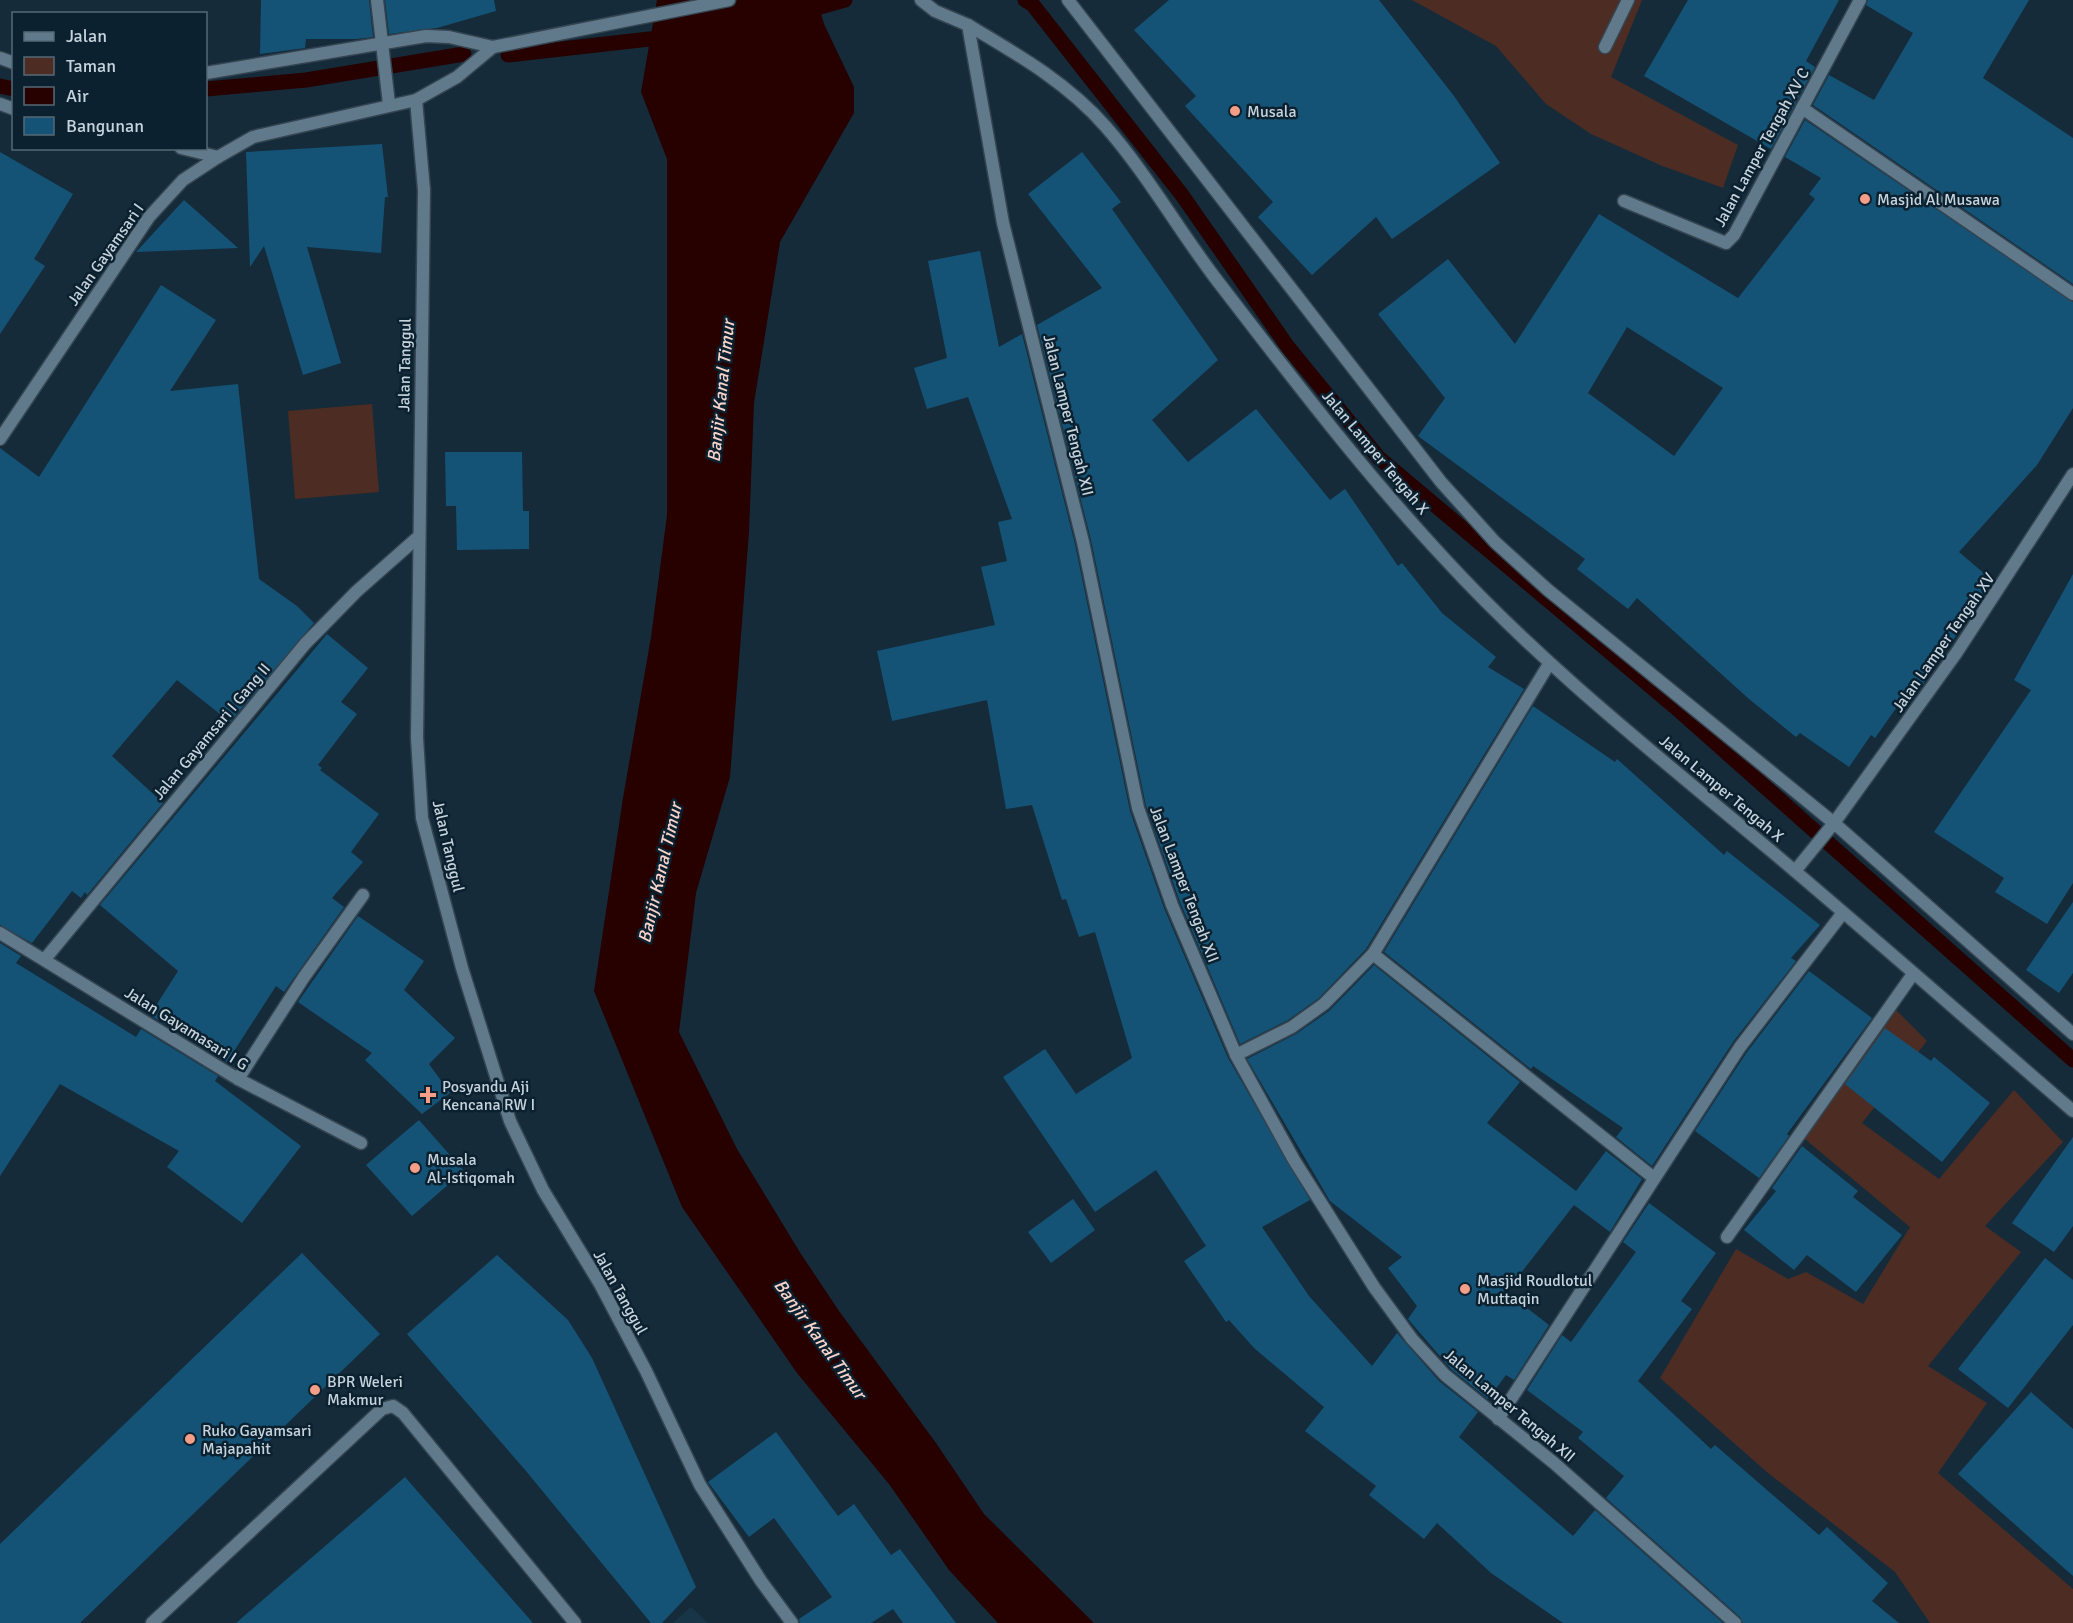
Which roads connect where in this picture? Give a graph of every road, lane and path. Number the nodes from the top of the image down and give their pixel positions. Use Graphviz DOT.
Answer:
graph roads {
  1 [pos="376,0"];
  2 [pos="729,0"];
  3 [pos="921,0"];
  4 [pos="1068,0"];
  5 [pos="1628,0"];
  6 [pos="1860,0"];
  7 [pos="968,25"];
  8 [pos="381,43"];
  9 [pos="493,47"];
  10 [pos="1605,47"];
  11 [pos="207,73"];
  12 [pos="416,100"];
  13 [pos="389,104"];
  14 [pos="1802,108"];
  15 [pos="189,150"];
  16 [pos="218,157"];
  17 [pos="1624,201"];
  18 [pos="2073,294"];
  19 [pos="0,439"];
  20 [pos="2073,474"];
  21 [pos="417,538"];
  22 [pos="1549,664"];
  23 [pos="1834,824"];
  24 [pos="1795,871"];
  25 [pos="363,895"];
  26 [pos="1842,914"];
  27 [pos="0,933"];
  28 [pos="1373,954"];
  29 [pos="45,959"];
  30 [pos="1913,974"];
  31 [pos="2073,1034"];
  32 [pos="1236,1055"];
  33 [pos="238,1079"];
  34 [pos="2073,1111"];
  35 [pos="361,1143"];
  36 [pos="1654,1178"];
  37 [pos="1727,1237"];
  38 [pos="1498,1419"];
  39 [pos="152,1623"];
  40 [pos="575,1623"];
  41 [pos="792,1623"];
  42 [pos="1735,1623"];
  1 -- 8 [label="street"];
  2 -- 9 [label="street"];
  3 -- 7 [label="street"];
  4 -- 23 [label="street, Jalan Lamper Tengah X"];
  5 -- 10 [label="street"];
  6 -- 14 [label="street, Jalan Lamper Tengah XV C"];
  7 -- 22 [label="street, Jalan Lamper Tengah X"];
  7 -- 32 [label="street, Jalan Lamper Tengah XII"];
  8 -- 9 [label="street"];
  8 -- 11 [label="street"];
  8 -- 13 [label="street"];
  9 -- 12 [label="street"];
  12 -- 13 [label="street, Jalan Gayamsari I"];
  12 -- 21 [label="street, Jalan Tanggul"];
  13 -- 16 [label="street, Jalan Gayamsari I"];
  14 -- 17 [label="street, Jalan Lamper Tengah XV C"];
  14 -- 18 [label="street"];
  15 -- 16 [label="street"];
  16 -- 19 [label="street, Jalan Gayamsari I"];
  20 -- 23 [label="street, Jalan Lamper Tengah XV"];
  21 -- 29 [label="street, Jalan Gayamsari I Gang II"];
  21 -- 41 [label="street, Jalan Tanggul"];
  22 -- 24 [label="street, Jalan Lamper Tengah X"];
  22 -- 28 [label="street"];
  23 -- 24 [label="street"];
  23 -- 31 [label="street, Jalan Lamper Tengah X"];
  24 -- 26 [label="street, Jalan Lamper Tengah X"];
  25 -- 33 [label="street"];
  26 -- 30 [label="street, Jalan Lamper Tengah X"];
  26 -- 36 [label="street"];
  27 -- 29 [label="street, Jalan Gayamasari I G"];
  28 -- 32 [label="street"];
  28 -- 36 [label="street"];
  29 -- 33 [label="street, Jalan Gayamasari I G"];
  30 -- 34 [label="street, Jalan Lamper Tengah X"];
  30 -- 37 [label="street"];
  32 -- 38 [label="street, Jalan Lamper Tengah XII"];
  33 -- 35 [label="street, Jalan Gayamasari I G"];
  36 -- 38 [label="street"];
  38 -- 42 [label="street, Jalan Lamper Tengah XII"];
  39 -- 40 [label="street"];
}
